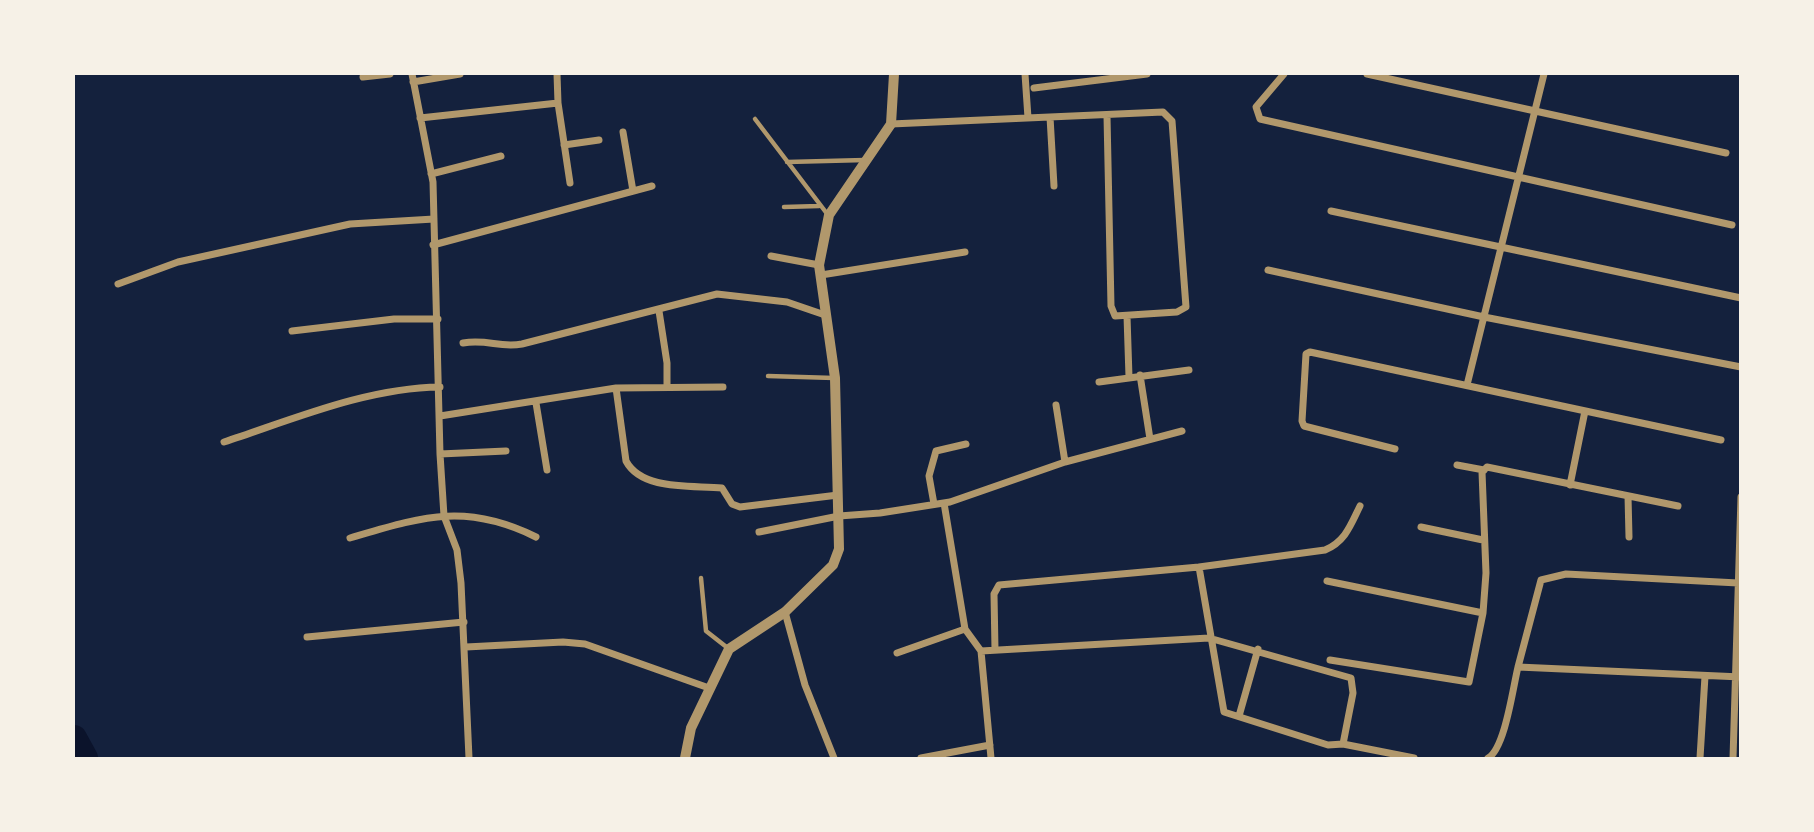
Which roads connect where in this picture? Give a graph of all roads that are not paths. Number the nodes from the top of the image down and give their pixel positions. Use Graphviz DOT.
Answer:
graph roads {
  1 [pos="390,74"];
  2 [pos="460,74"];
  3 [pos="557,74"];
  4 [pos="894,74"];
  5 [pos="1025,74"];
  6 [pos="1145,74"];
  7 [pos="1284,74"];
  8 [pos="1367,74"];
  9 [pos="1544,74"];
  10 [pos="363,77"];
  11 [pos="413,78"];
  12 [pos="1034,88"];
  13 [pos="558,103"];
  14 [pos="1535,112"];
  15 [pos="1107,116"];
  16 [pos="1051,117"];
  17 [pos="420,118"];
  18 [pos="755,118"];
  19 [pos="1028,118"];
  20 [pos="891,124"];
  21 [pos="623,132"];
  22 [pos="600,140"];
  23 [pos="564,145"];
  24 [pos="1726,153"];
  25 [pos="501,156"];
  26 [pos="866,160"];
  27 [pos="787,162"];
  28 [pos="431,174"];
  29 [pos="1518,179"];
  30 [pos="570,183"];
  31 [pos="652,186"];
  32 [pos="1054,186"];
  33 [pos="632,191"];
  34 [pos="820,206"];
  35 [pos="784,207"];
  36 [pos="1331,211"];
  37 [pos="829,215"];
  38 [pos="434,219"];
  39 [pos="1732,225"];
  40 [pos="433,245"];
  41 [pos="1501,247"];
  42 [pos="965,252"];
  43 [pos="771,256"];
  44 [pos="820,270"];
  45 [pos="1268,270"];
  46 [pos="118,284"];
  47 [pos="1741,299"];
  48 [pos="659,311"];
  49 [pos="825,315"];
  50 [pos="1127,316"];
  51 [pos="1484,317"];
  52 [pos="438,319"];
  53 [pos="292,331"];
  54 [pos="463,343"];
  55 [pos="1741,367"];
  56 [pos="1189,370"];
  57 [pos="1140,375"];
  58 [pos="768,376"];
  59 [pos="835,377"];
  60 [pos="1129,377"];
  61 [pos="1099,382"];
  62 [pos="1467,385"];
  63 [pos="667,386"];
  64 [pos="440,387"];
  65 [pos="723,387"];
  66 [pos="617,388"];
  67 [pos="536,402"];
  68 [pos="1056,405"];
  69 [pos="1585,411"];
  70 [pos="440,416"];
  71 [pos="1182,431"];
  72 [pos="1150,439"];
  73 [pos="1721,440"];
  74 [pos="224,442"];
  75 [pos="966,444"];
  76 [pos="1395,449"];
  77 [pos="506,451"];
  78 [pos="440,454"];
  79 [pos="1065,462"];
  80 [pos="1457,465"];
  81 [pos="547,470"];
  82 [pos="1484,470"];
  83 [pos="1570,485"];
  84 [pos="838,495"];
  85 [pos="1628,496"];
  86 [pos="1741,497"];
  87 [pos="944,503"];
  88 [pos="934,504"];
  89 [pos="1360,506"];
  90 [pos="1678,506"];
  91 [pos="444,516"];
  92 [pos="839,516"];
  93 [pos="1421,527"];
  94 [pos="760,532"];
  95 [pos="536,537"];
  96 [pos="1629,537"];
  97 [pos="350,538"];
  98 [pos="1483,540"];
  99 [pos="1199,568"];
  100 [pos="701,578"];
  101 [pos="1327,581"];
  102 [pos="1738,583"];
  103 [pos="785,612"];
  104 [pos="1483,613"];
  105 [pos="464,622"];
  106 [pos="965,629"];
  107 [pos="307,637"];
  108 [pos="1209,638"];
  109 [pos="466,647"];
  110 [pos="729,649"];
  111 [pos="1258,649"];
  112 [pos="996,650"];
  113 [pos="981,651"];
  114 [pos="897,653"];
  115 [pos="1330,660"];
  116 [pos="1518,667"];
  117 [pos="1705,677"];
  118 [pos="1739,677"];
  119 [pos="709,688"];
  120 [pos="1239,716"];
  121 [pos="1343,744"];
  122 [pos="990,745"];
  123 [pos="469,758"];
  124 [pos="685,758"];
  125 [pos="834,758"];
  126 [pos="921,758"];
  127 [pos="991,758"];
  128 [pos="1414,758"];
  129 [pos="1488,758"];
  130 [pos="1700,758"];
  131 [pos="1733,758"];
  1 -- 10 [label="street"];
  2 -- 11 [label="street"];
  3 -- 13 [label="street"];
  4 -- 20 [label="street"];
  5 -- 19 [label="street"];
  6 -- 12 [label="street"];
  7 -- 29 [label="street"];
  8 -- 14 [label="street"];
  9 -- 14 [label="street"];
  11 -- 17 [label="street"];
  13 -- 17 [label="street"];
  13 -- 23 [label="street"];
  14 -- 24 [label="street"];
  14 -- 29 [label="street"];
  15 -- 16 [label="street"];
  15 -- 50 [label="street"];
  15 -- 50 [label="street"];
  16 -- 19 [label="street"];
  16 -- 32 [label="street"];
  17 -- 28 [label="street"];
  18 -- 27 [label="lane"];
  19 -- 20 [label="street"];
  20 -- 26 [label="street"];
  21 -- 33 [label="street"];
  22 -- 23 [label="street"];
  23 -- 30 [label="street"];
  25 -- 28 [label="street"];
  26 -- 27 [label="lane"];
  26 -- 37 [label="street"];
  27 -- 34 [label="lane"];
  28 -- 38 [label="street"];
  29 -- 39 [label="street"];
  29 -- 41 [label="street"];
  31 -- 33 [label="street"];
  33 -- 40 [label="street"];
  34 -- 35 [label="lane"];
  34 -- 37 [label="lane"];
  36 -- 41 [label="street"];
  37 -- 44 [label="street"];
  38 -- 40 [label="street"];
  38 -- 46 [label="street"];
  40 -- 52 [label="street"];
  41 -- 47 [label="street"];
  41 -- 51 [label="street"];
  42 -- 44 [label="street"];
  43 -- 44 [label="street"];
  44 -- 49 [label="street"];
  45 -- 51 [label="street"];
  48 -- 49 [label="street"];
  48 -- 54 [label="street"];
  48 -- 63 [label="street"];
  49 -- 59 [label="street"];
  50 -- 60 [label="street"];
  51 -- 55 [label="street"];
  51 -- 62 [label="street"];
  52 -- 53 [label="street"];
  52 -- 64 [label="street"];
  56 -- 57 [label="street"];
  57 -- 60 [label="street"];
  57 -- 72 [label="street"];
  58 -- 59 [label="lane"];
  59 -- 84 [label="street"];
  60 -- 61 [label="street"];
  62 -- 69 [label="street"];
  62 -- 76 [label="street"];
  63 -- 65 [label="street"];
  63 -- 66 [label="street"];
  64 -- 70 [label="street"];
  64 -- 74 [label="street"];
  66 -- 67 [label="street"];
  66 -- 84 [label="street"];
  67 -- 70 [label="street"];
  67 -- 81 [label="street"];
  68 -- 79 [label="street"];
  69 -- 73 [label="street"];
  69 -- 83 [label="street"];
  70 -- 78 [label="street"];
  71 -- 72 [label="street"];
  72 -- 79 [label="street"];
  75 -- 88 [label="street"];
  77 -- 78 [label="street"];
  78 -- 91 [label="street"];
  79 -- 87 [label="street"];
  80 -- 82 [label="street"];
  82 -- 83 [label="street"];
  82 -- 98 [label="street"];
  83 -- 85 [label="street"];
  84 -- 92 [label="street"];
  85 -- 90 [label="street"];
  85 -- 96 [label="street"];
  86 -- 102 [label="street"];
  87 -- 88 [label="street"];
  87 -- 106 [label="street"];
  88 -- 92 [label="street"];
  89 -- 99 [label="street"];
  91 -- 95 [label="street"];
  91 -- 97 [label="street"];
  91 -- 105 [label="street"];
  92 -- 94 [label="street"];
  92 -- 103 [label="street"];
  93 -- 98 [label="street"];
  98 -- 104 [label="street"];
  99 -- 108 [label="street"];
  99 -- 112 [label="street"];
  100 -- 110 [label="lane"];
  101 -- 104 [label="street"];
  102 -- 116 [label="street"];
  102 -- 118 [label="street"];
  103 -- 110 [label="street"];
  103 -- 125 [label="street"];
  104 -- 115 [label="street"];
  105 -- 107 [label="street"];
  105 -- 109 [label="street"];
  106 -- 113 [label="street"];
  106 -- 114 [label="street"];
  108 -- 111 [label="street"];
  108 -- 112 [label="street"];
  108 -- 120 [label="street"];
  109 -- 119 [label="street"];
  109 -- 123 [label="street"];
  110 -- 119 [label="street"];
  111 -- 120 [label="street"];
  111 -- 121 [label="street"];
  112 -- 113 [label="street"];
  113 -- 122 [label="street"];
  116 -- 117 [label="street"];
  116 -- 129 [label="street"];
  117 -- 118 [label="street"];
  117 -- 130 [label="street"];
  118 -- 131 [label="street"];
  119 -- 124 [label="street"];
  120 -- 121 [label="street"];
  121 -- 128 [label="street"];
  122 -- 126 [label="street"];
  122 -- 127 [label="street"];
}
